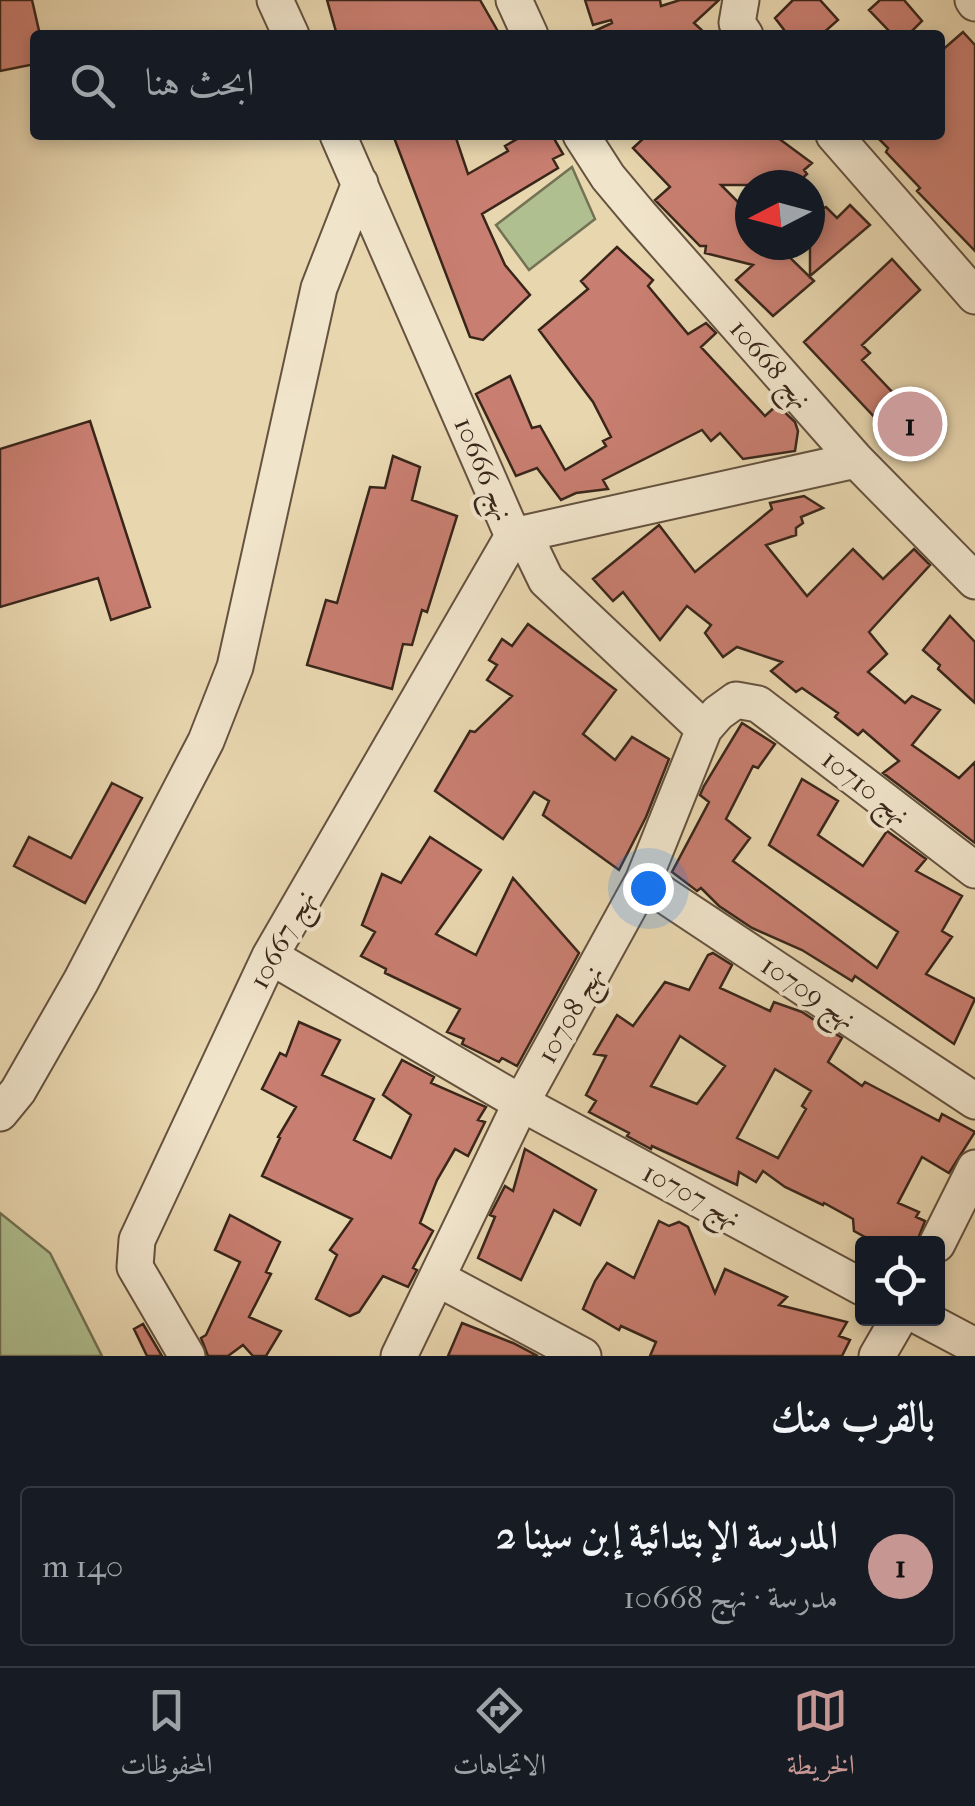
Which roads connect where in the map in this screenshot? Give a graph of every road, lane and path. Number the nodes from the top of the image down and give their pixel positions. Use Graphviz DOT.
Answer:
graph roads {
  1 [pos="275,0"];
  2 [pos="514,0"];
  3 [pos="741,0"];
  4 [pos="289,30"];
  5 [pos="528,30"];
  6 [pos="742,30"];
  7 [pos="340,140"];
  8 [pos="584,140"];
  9 [pos="838,140"];
  10 [pos="360,183"];
  11 [pos="975,296"];
  12 [pos="856,460"];
  13 [pos="521,535"];
  14 [pos="967,558"];
  15 [pos="704,729"];
  16 [pos="975,870"];
  17 [pos="643,882"];
  18 [pos="270,956"];
  19 [pos="975,1101"];
  20 [pos="521,1103"];
  21 [pos="0,1113"];
  22 [pos="975,1168"];
  23 [pos="941,1236"];
  24 [pos="437,1278"];
  25 [pos="855,1283"];
  26 [pos="894,1326"];
  27 [pos="937,1326"];
  28 [pos="975,1346"];
  29 [pos="187,1356"];
  30 [pos="399,1356"];
  31 [pos="583,1356"];
  32 [pos="877,1356"];
  1 -- 4 [label="street"];
  2 -- 5 [label="street"];
  3 -- 6 [label="street"];
  7 -- 10 [label="street, نهج 10666"];
  8 -- 12 [label="street, نهج 10668"];
  9 -- 11 [label="street"];
  10 -- 13 [label="street, نهج 10666"];
  10 -- 21 [label="street"];
  12 -- 13 [label="street, نهج 10666"];
  12 -- 14 [label="street, نهج 10668"];
  13 -- 15 [label="street"];
  13 -- 18 [label="street, نهج 10667"];
  15 -- 16 [label="street, نهج 10710"];
  15 -- 17 [label="street, نهج 10708"];
  17 -- 19 [label="street, نهج 10709"];
  17 -- 20 [label="street, نهج 10708"];
  18 -- 20 [label="street, نهج 10707"];
  18 -- 29 [label="street, نهج 10667"];
  20 -- 24 [label="street, نهج 10708"];
  20 -- 25 [label="street, نهج 10707"];
  22 -- 23 [label="street"];
  24 -- 30 [label="street, نهج 10708"];
  24 -- 31 [label="street"];
  26 -- 32 [label="street"];
  27 -- 28 [label="street"];
}
